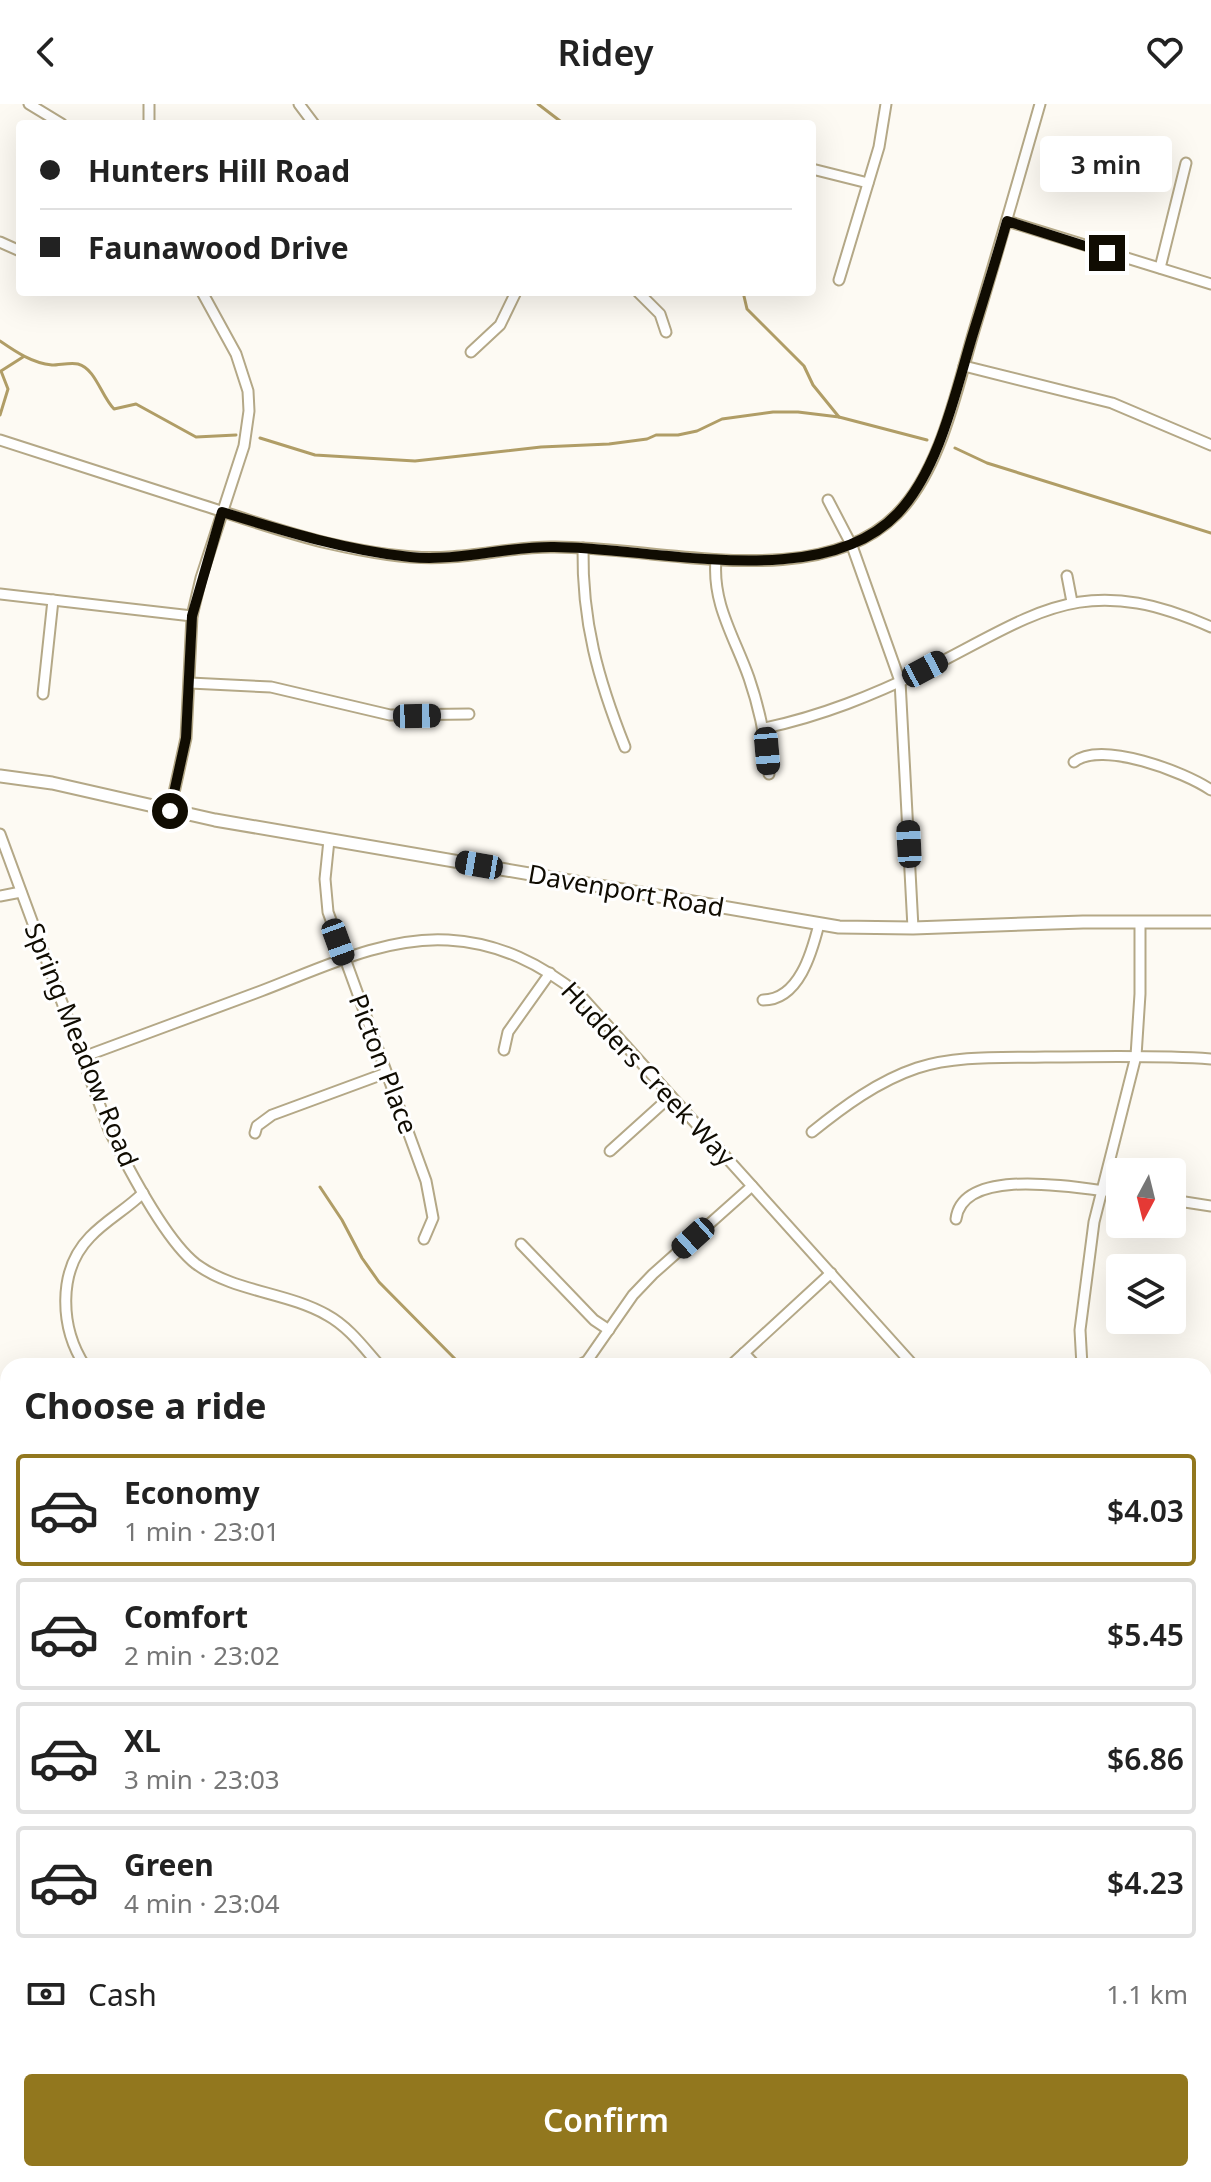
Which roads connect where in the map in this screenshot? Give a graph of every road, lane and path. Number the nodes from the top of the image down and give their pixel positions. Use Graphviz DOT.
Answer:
graph roads {
  1 [pos="29,104"];
  2 [pos="886,104"];
  3 [pos="1040,104"];
  4 [pos="55,120"];
  5 [pos="1186,163"];
  6 [pos="816,170"];
  7 [pos="868,183"];
  8 [pos="1007,221"];
  9 [pos="1160,268"];
  10 [pos="839,280"];
  11 [pos="1211,284"];
  12 [pos="204,296"];
  13 [pos="514,296"];
  14 [pos="642,296"];
  15 [pos="666,332"];
  16 [pos="471,352"];
  17 [pos="964,366"];
  18 [pos="0,440"];
  19 [pos="1211,445"];
  20 [pos="828,500"];
  21 [pos="222,512"];
  22 [pos="852,546"];
  23 [pos="583,548"];
  24 [pos="716,560"];
  25 [pos="1067,576"];
  26 [pos="0,594"];
  27 [pos="53,600"];
  28 [pos="1072,602"];
  29 [pos="192,616"];
  30 [pos="1211,627"];
  31 [pos="900,681"];
  32 [pos="190,683"];
  33 [pos="43,694"];
  34 [pos="469,714"];
  35 [pos="765,728"];
  36 [pos="625,747"];
  37 [pos="1074,762"];
  38 [pos="769,774"];
  39 [pos="0,776"];
  40 [pos="1211,790"];
  41 [pos="170,811"];
  42 [pos="0,834"];
  43 [pos="329,840"];
  44 [pos="21,892"];
  45 [pos="0,896"];
  46 [pos="1140,922"];
  47 [pos="1211,922"];
  48 [pos="819,924"];
  49 [pos="913,928"];
  50 [pos="344,960"];
  51 [pos="550,973"];
  52 [pos="763,1000"];
  53 [pos="504,1050"];
  54 [pos="1136,1056"];
  55 [pos="83,1057"];
  56 [pos="1211,1059"];
  57 [pos="386,1073"];
  58 [pos="671,1096"];
  59 [pos="812,1132"];
  60 [pos="255,1133"];
  61 [pos="610,1151"];
  62 [pos="752,1186"];
  63 [pos="1101,1191"];
  64 [pos="1106,1192"];
  65 [pos="143,1193"];
  66 [pos="1186,1202"];
  67 [pos="1211,1206"];
  68 [pos="956,1219"];
  69 [pos="424,1239"];
  70 [pos="521,1244"];
  71 [pos="831,1273"];
  72 [pos="609,1330"];
  73 [pos="744,1353"];
  74 [pos="80,1358"];
  75 [pos="373,1358"];
  76 [pos="589,1358"];
  77 [pos="739,1358"];
  78 [pos="749,1358"];
  79 [pos="907,1358"];
  80 [pos="1081,1358"];
  1 -- 4 [label="street"];
  2 -- 7 [label="street"];
  3 -- 8 [label="street"];
  5 -- 9 [label="street"];
  6 -- 7 [label="street"];
  7 -- 10 [label="street"];
  8 -- 9 [label="street"];
  8 -- 17 [label="street"];
  9 -- 11 [label="street"];
  12 -- 21 [label="street"];
  13 -- 16 [label="street"];
  14 -- 15 [label="street"];
  17 -- 19 [label="street"];
  17 -- 22 [label="street"];
  18 -- 21 [label="street"];
  20 -- 22 [label="street"];
  21 -- 23 [label="street"];
  21 -- 29 [label="street"];
  22 -- 24 [label="street"];
  22 -- 31 [label="street"];
  23 -- 24 [label="street"];
  23 -- 36 [label="street"];
  24 -- 35 [label="street"];
  25 -- 28 [label="street"];
  26 -- 27 [label="street"];
  27 -- 29 [label="street"];
  27 -- 33 [label="street"];
  28 -- 30 [label="street"];
  28 -- 31 [label="street"];
  29 -- 32 [label="street"];
  31 -- 35 [label="street"];
  31 -- 49 [label="street"];
  32 -- 34 [label="street"];
  32 -- 41 [label="street"];
  35 -- 38 [label="street"];
  37 -- 40 [label="street"];
  39 -- 41 [label="street, Davenport Road"];
  41 -- 43 [label="street, Davenport Road"];
  42 -- 44 [label="street, Spring Meadow Road"];
  43 -- 48 [label="street, Davenport Road"];
  43 -- 50 [label="street, Picton Place"];
  44 -- 45 [label="street"];
  44 -- 55 [label="street, Spring Meadow Road"];
  46 -- 47 [label="street, Davenport Road"];
  46 -- 49 [label="street, Davenport Road"];
  46 -- 54 [label="street"];
  48 -- 49 [label="street, Davenport Road"];
  48 -- 52 [label="street"];
  50 -- 51 [label="street, Hudders Creek Way"];
  50 -- 55 [label="street, Hudders Creek Way"];
  50 -- 57 [label="street, Picton Place"];
  51 -- 53 [label="street"];
  51 -- 58 [label="street, Hudders Creek Way"];
  54 -- 56 [label="street"];
  54 -- 59 [label="street"];
  54 -- 63 [label="street"];
  55 -- 65 [label="street, Spring Meadow Road"];
  57 -- 60 [label="street"];
  57 -- 69 [label="street, Picton Place"];
  58 -- 61 [label="street"];
  58 -- 62 [label="street, Hudders Creek Way"];
  62 -- 71 [label="street, Hudders Creek Way"];
  62 -- 72 [label="street"];
  63 -- 64 [label="street"];
  63 -- 68 [label="street"];
  63 -- 80 [label="street"];
  65 -- 74 [label="street"];
  65 -- 75 [label="street, Spring Meadow Road"];
  66 -- 67 [label="street"];
  70 -- 72 [label="street"];
  71 -- 73 [label="street"];
  71 -- 79 [label="street, Hudders Creek Way"];
  72 -- 76 [label="street"];
  73 -- 77 [label="street"];
  73 -- 78 [label="street"];
}
